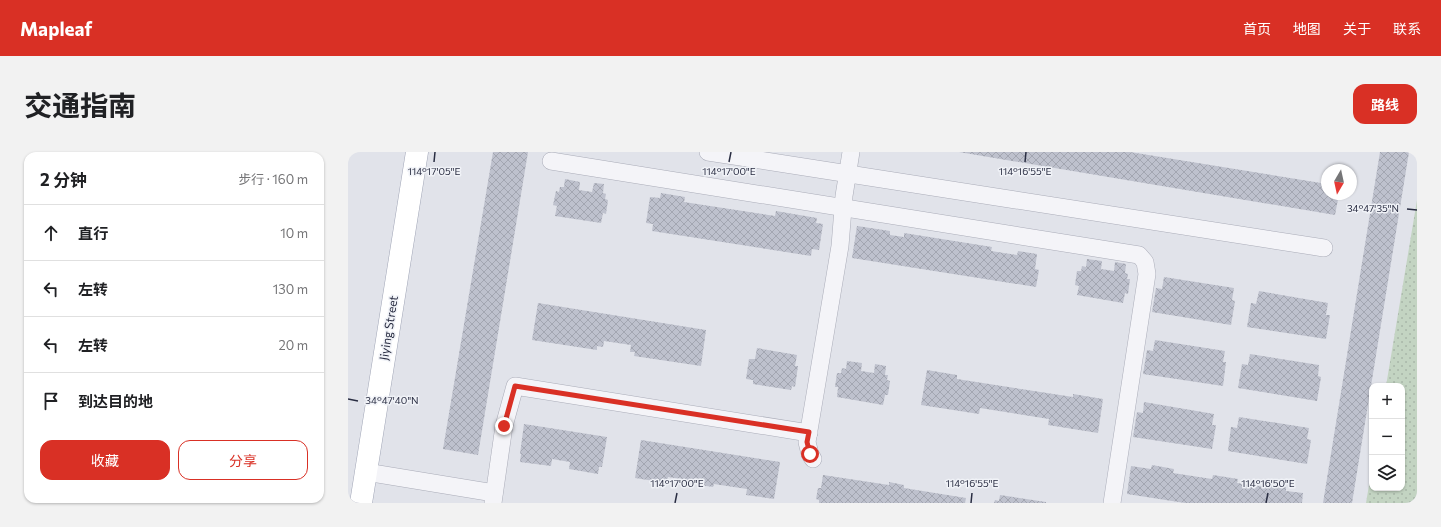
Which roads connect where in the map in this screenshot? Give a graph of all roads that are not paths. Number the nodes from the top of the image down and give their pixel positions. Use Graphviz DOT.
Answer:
graph roads {
  1 [pos="402,152"];
  2 [pos="418,152"];
  3 [pos="708,152"];
  4 [pos="851,152"];
  5 [pos="551,161"];
  6 [pos="847,174"];
  7 [pos="843,208"];
  8 [pos="1324,248"];
  9 [pos="809,432"];
  10 [pos="813,460"];
  11 [pos="366,472"];
  12 [pos="348,490"];
  13 [pos="494,498"];
  14 [pos="361,503"];
  15 [pos="1112,503"];
  1 -- 12 [label="main road, Jiying Street"];
  2 -- 11 [label="main road, Jiying Street"];
  3 -- 6 [label="lane"];
  4 -- 6 [label="lane"];
  5 -- 7 [label="lane"];
  6 -- 7 [label="lane"];
  6 -- 8 [label="lane"];
  7 -- 9 [label="lane"];
  7 -- 15 [label="lane"];
  9 -- 10 [label="lane"];
  9 -- 13 [label="lane"];
  11 -- 13 [label="lane"];
  11 -- 14 [label="main road, Jiying Street"];
}
